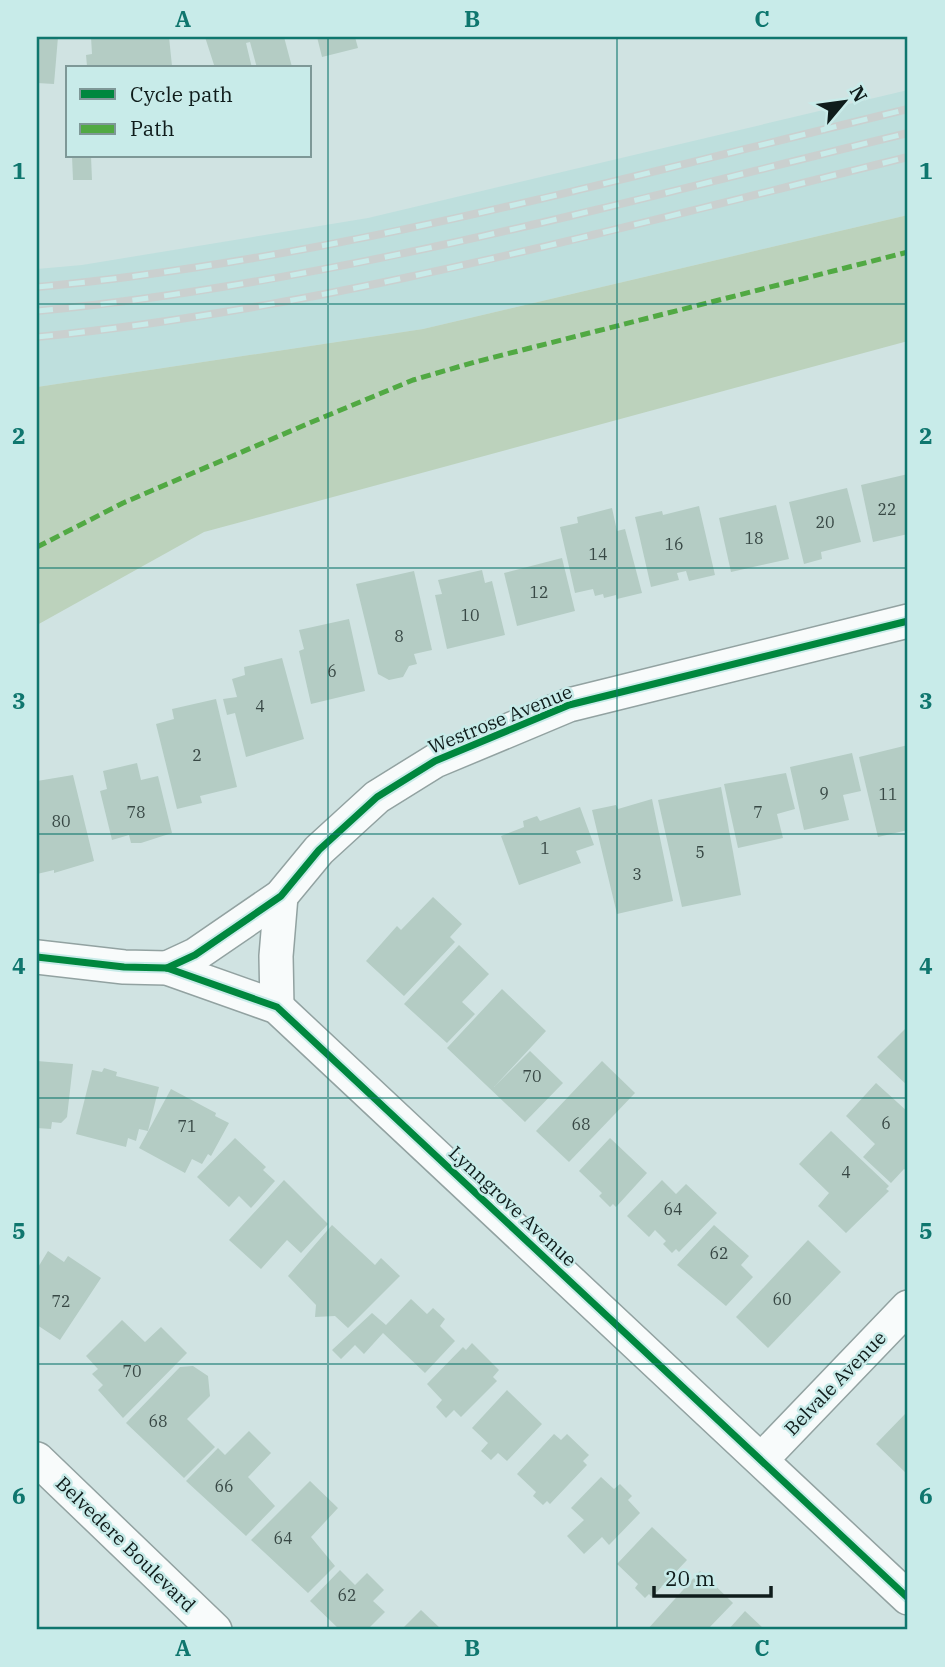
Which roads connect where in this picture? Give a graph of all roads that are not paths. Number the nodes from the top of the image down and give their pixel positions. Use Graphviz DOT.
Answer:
graph roads {
  1 [pos="908,621"];
  2 [pos="281,896"];
  3 [pos="37,957"];
  4 [pos="167,968"];
  5 [pos="277,1007"];
  6 [pos="908,1307"];
  7 [pos="37,1458"];
  8 [pos="762,1459"];
  9 [pos="908,1598"];
  10 [pos="215,1630"];
  1 -- 2 [label="street, Westrose Avenue"];
  2 -- 4 [label="street, Westrose Avenue"];
  2 -- 5 [label="street"];
  3 -- 4 [label="street, Lynngrove Avenue"];
  4 -- 5 [label="street, Lynngrove Avenue"];
  5 -- 8 [label="street, Lynngrove Avenue"];
  6 -- 8 [label="street, Belvale Avenue"];
  7 -- 10 [label="street, Belvedere Boulevard"];
  8 -- 9 [label="street, Lynngrove Avenue"];
}
